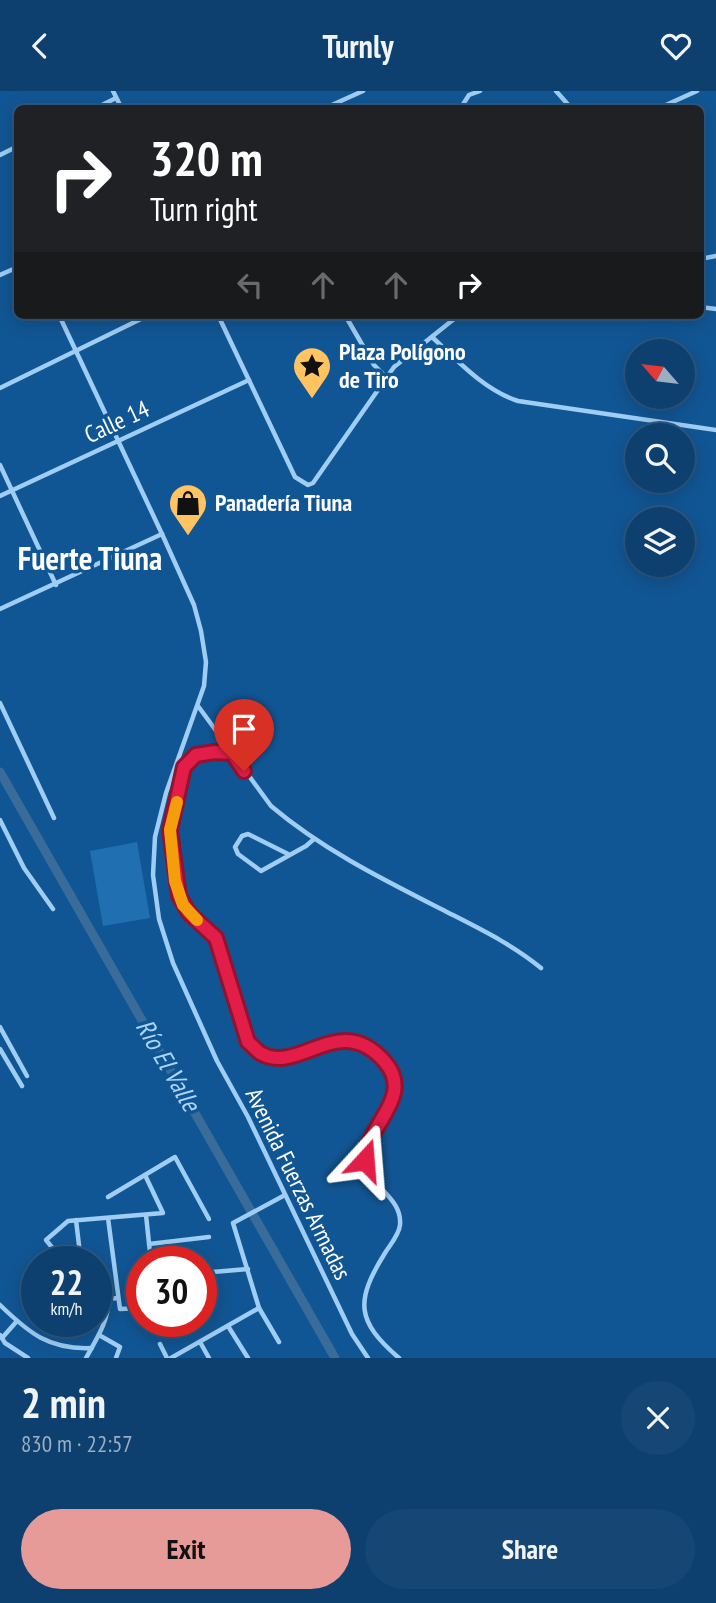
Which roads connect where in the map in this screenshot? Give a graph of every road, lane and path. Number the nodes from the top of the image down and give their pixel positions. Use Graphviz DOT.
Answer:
graph roads {
  1 [pos="113,91"];
  2 [pos="363,91"];
  3 [pos="480,91"];
  4 [pos="556,91"];
  5 [pos="697,91"];
  6 [pos="116,98"];
  7 [pos="102,105"];
  8 [pos="120,105"];
  9 [pos="332,105"];
  10 [pos="463,105"];
  11 [pos="568,105"];
  12 [pos="666,105"];
  13 [pos="61,319"];
  14 [pos="141,319"];
  15 [pos="220,319"];
  16 [pos="347,319"];
  17 [pos="454,319"];
  18 [pos="432,337"];
  19 [pos="75,351"];
  20 [pos="385,376"];
  21 [pos="249,380"];
  22 [pos="0,388"];
  23 [pos="716,430"];
  24 [pos="118,442"];
  25 [pos="0,465"];
  26 [pos="12,491"];
  27 [pos="0,496"];
  28 [pos="162,534"];
  29 [pos="56,585"];
  30 [pos="0,609"];
  31 [pos="0,703"];
  32 [pos="197,705"];
  33 [pos="232,753"];
  34 [pos="184,767"];
  35 [pos="171,778"];
  36 [pos="54,818"];
  37 [pos="0,820"];
  38 [pos="314,838"];
  39 [pos="288,854"];
  40 [pos="52,908"];
  41 [pos="541,968"];
  42 [pos="0,1027"];
  43 [pos="0,1049"];
  44 [pos="27,1076"];
  45 [pos="22,1086"];
  46 [pos="145,1175"];
  47 [pos="285,1195"];
  48 [pos="108,1197"];
  49 [pos="146,1215"];
  50 [pos="108,1218"];
  51 [pos="209,1219"];
  52 [pos="76,1220"];
  53 [pos="209,1237"];
  54 [pos="149,1244"];
  55 [pos="51,1246"];
  56 [pos="79,1246"];
  57 [pos="248,1269"];
  58 [pos="217,1272"];
  59 [pos="118,1298"];
  60 [pos="112,1299"];
  61 [pos="0,1305"];
  62 [pos="259,1308"];
  63 [pos="126,1309"];
  64 [pos="17,1321"];
  65 [pos="228,1326"];
  66 [pos="1,1336"];
  67 [pos="98,1337"];
  68 [pos="102,1337"];
  69 [pos="200,1342"];
  70 [pos="279,1342"];
  71 [pos="160,1344"];
  72 [pos="92,1348"];
  73 [pos="29,1358"];
  74 [pos="86,1358"];
  75 [pos="116,1358"];
  76 [pos="169,1358"];
  77 [pos="209,1358"];
  78 [pos="248,1358"];
  79 [pos="368,1358"];
  80 [pos="399,1358"];
  1 -- 6 [label="street"];
  2 -- 9 [label="street"];
  3 -- 10 [label="street"];
  4 -- 11 [label="street"];
  5 -- 12 [label="street"];
  6 -- 7 [label="street"];
  6 -- 8 [label="street"];
  13 -- 19 [label="street, Avenida Fuerzas Armadas"];
  14 -- 19 [label="street"];
  15 -- 21 [label="street"];
  16 -- 20 [label="street"];
  17 -- 18 [label="street"];
  18 -- 20 [label="street"];
  18 -- 23 [label="street"];
  19 -- 22 [label="street"];
  19 -- 24 [label="street, Avenida Fuerzas Armadas"];
  20 -- 21 [label="street"];
  21 -- 24 [label="street, Calle 14"];
  24 -- 26 [label="street, Calle 14"];
  24 -- 28 [label="street, Avenida Fuerzas Armadas"];
  25 -- 26 [label="street"];
  26 -- 27 [label="street, Calle 14"];
  26 -- 29 [label="street"];
  28 -- 29 [label="street"];
  28 -- 32 [label="street, Avenida Fuerzas Armadas"];
  29 -- 30 [label="street"];
  31 -- 36 [label="street"];
  32 -- 33 [label="street"];
  32 -- 35 [label="street, Avenida Fuerzas Armadas"];
  33 -- 34 [label="street"];
  33 -- 38 [label="street"];
  34 -- 35 [label="street"];
  34 -- 80 [label="street"];
  35 -- 47 [label="street, Avenida Fuerzas Armadas"];
  37 -- 40 [label="street"];
  38 -- 39 [label="street"];
  38 -- 41 [label="street"];
  39 -- 39 [label="street"];
  42 -- 44 [label="street"];
  43 -- 45 [label="street"];
  46 -- 48 [label="street"];
  46 -- 49 [label="street"];
  46 -- 51 [label="street"];
  47 -- 57 [label="street"];
  47 -- 79 [label="street, Avenida Fuerzas Armadas"];
  49 -- 50 [label="street"];
  49 -- 54 [label="street"];
  50 -- 52 [label="street"];
  50 -- 59 [label="street"];
  52 -- 55 [label="street"];
  52 -- 56 [label="street"];
  53 -- 54 [label="street"];
  57 -- 58 [label="street"];
  57 -- 62 [label="street"];
  59 -- 60 [label="street"];
  59 -- 63 [label="street"];
  61 -- 64 [label="street"];
  62 -- 65 [label="street"];
  62 -- 70 [label="street"];
  64 -- 66 [label="street"];
  64 -- 72 [label="street"];
  65 -- 69 [label="street"];
  65 -- 78 [label="street"];
  66 -- 73 [label="street"];
  67 -- 72 [label="street"];
  68 -- 75 [label="street"];
  69 -- 76 [label="street"];
  69 -- 77 [label="street"];
  71 -- 76 [label="street"];
  72 -- 74 [label="street"];
}
